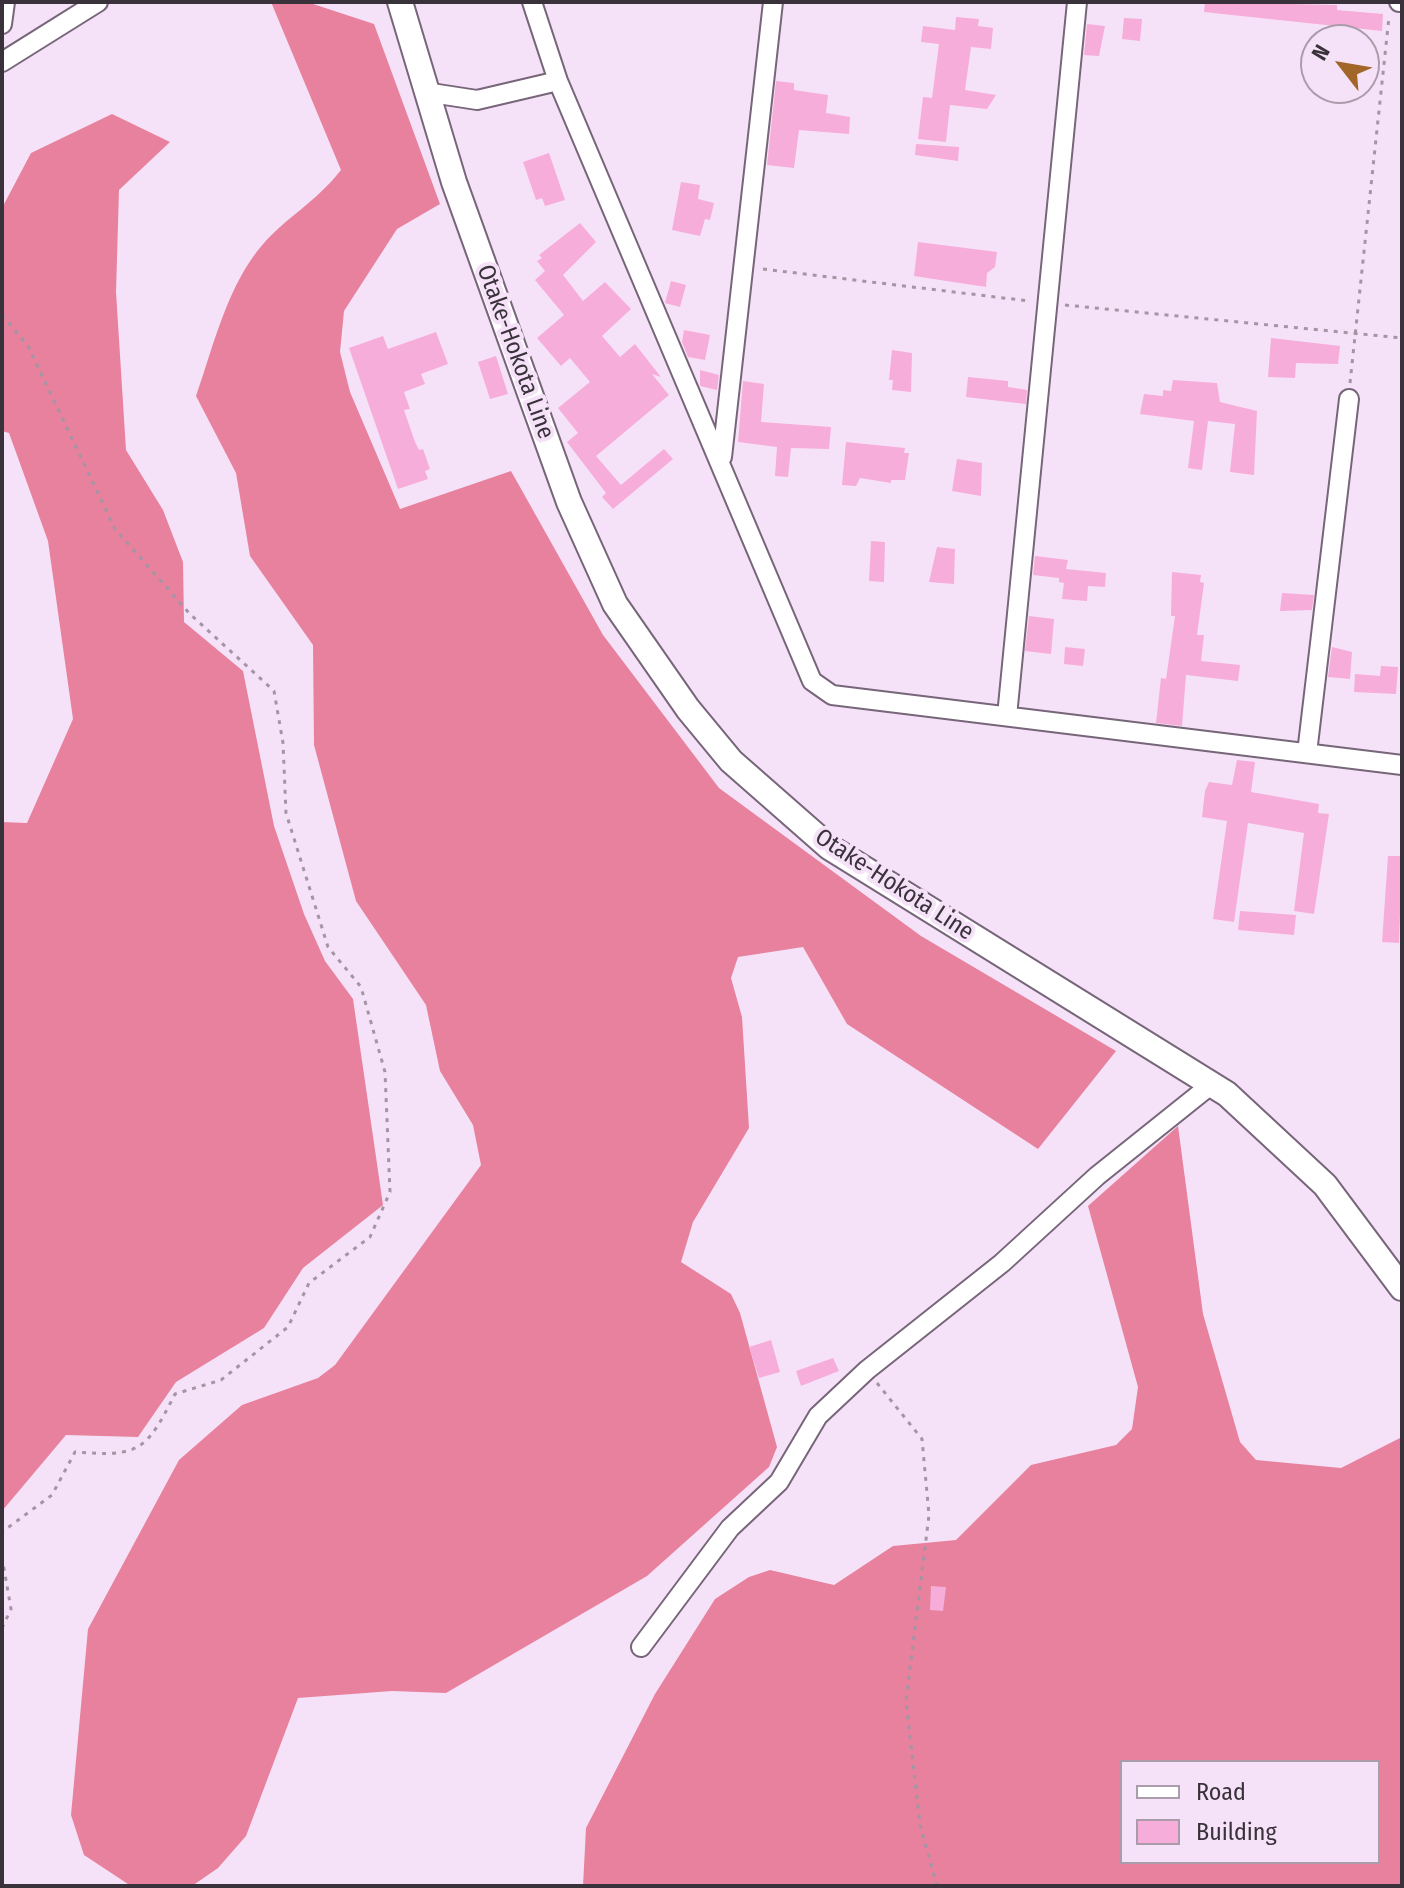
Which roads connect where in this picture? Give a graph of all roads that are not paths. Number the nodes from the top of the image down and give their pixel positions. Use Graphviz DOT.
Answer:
graph roads {
  1 [pos="5,2"];
  2 [pos="98,2"];
  3 [pos="399,2"];
  4 [pos="532,2"];
  5 [pos="773,2"];
  6 [pos="1077,2"];
  7 [pos="2,24"];
  8 [pos="2,62"];
  9 [pos="558,81"];
  10 [pos="425,92"];
  11 [pos="1349,399"];
  12 [pos="721,460"];
  13 [pos="1007,716"];
  14 [pos="1307,753"];
  15 [pos="1402,765"];
  16 [pos="1212,1084"];
  17 [pos="1402,1288"];
  18 [pos="641,1647"];
  1 -- 7 [label="street"];
  2 -- 8 [label="street"];
  3 -- 10 [label="main road, Otake-Hokota Line"];
  4 -- 9 [label="street"];
  5 -- 12 [label="street"];
  6 -- 13 [label="street"];
  9 -- 10 [label="street"];
  9 -- 12 [label="street"];
  10 -- 16 [label="main road, Otake-Hokota Line"];
  11 -- 14 [label="street"];
  12 -- 13 [label="street"];
  13 -- 14 [label="street"];
  14 -- 15 [label="street"];
  16 -- 17 [label="main road, Otake-Hokota Line"];
  16 -- 18 [label="street"];
}
